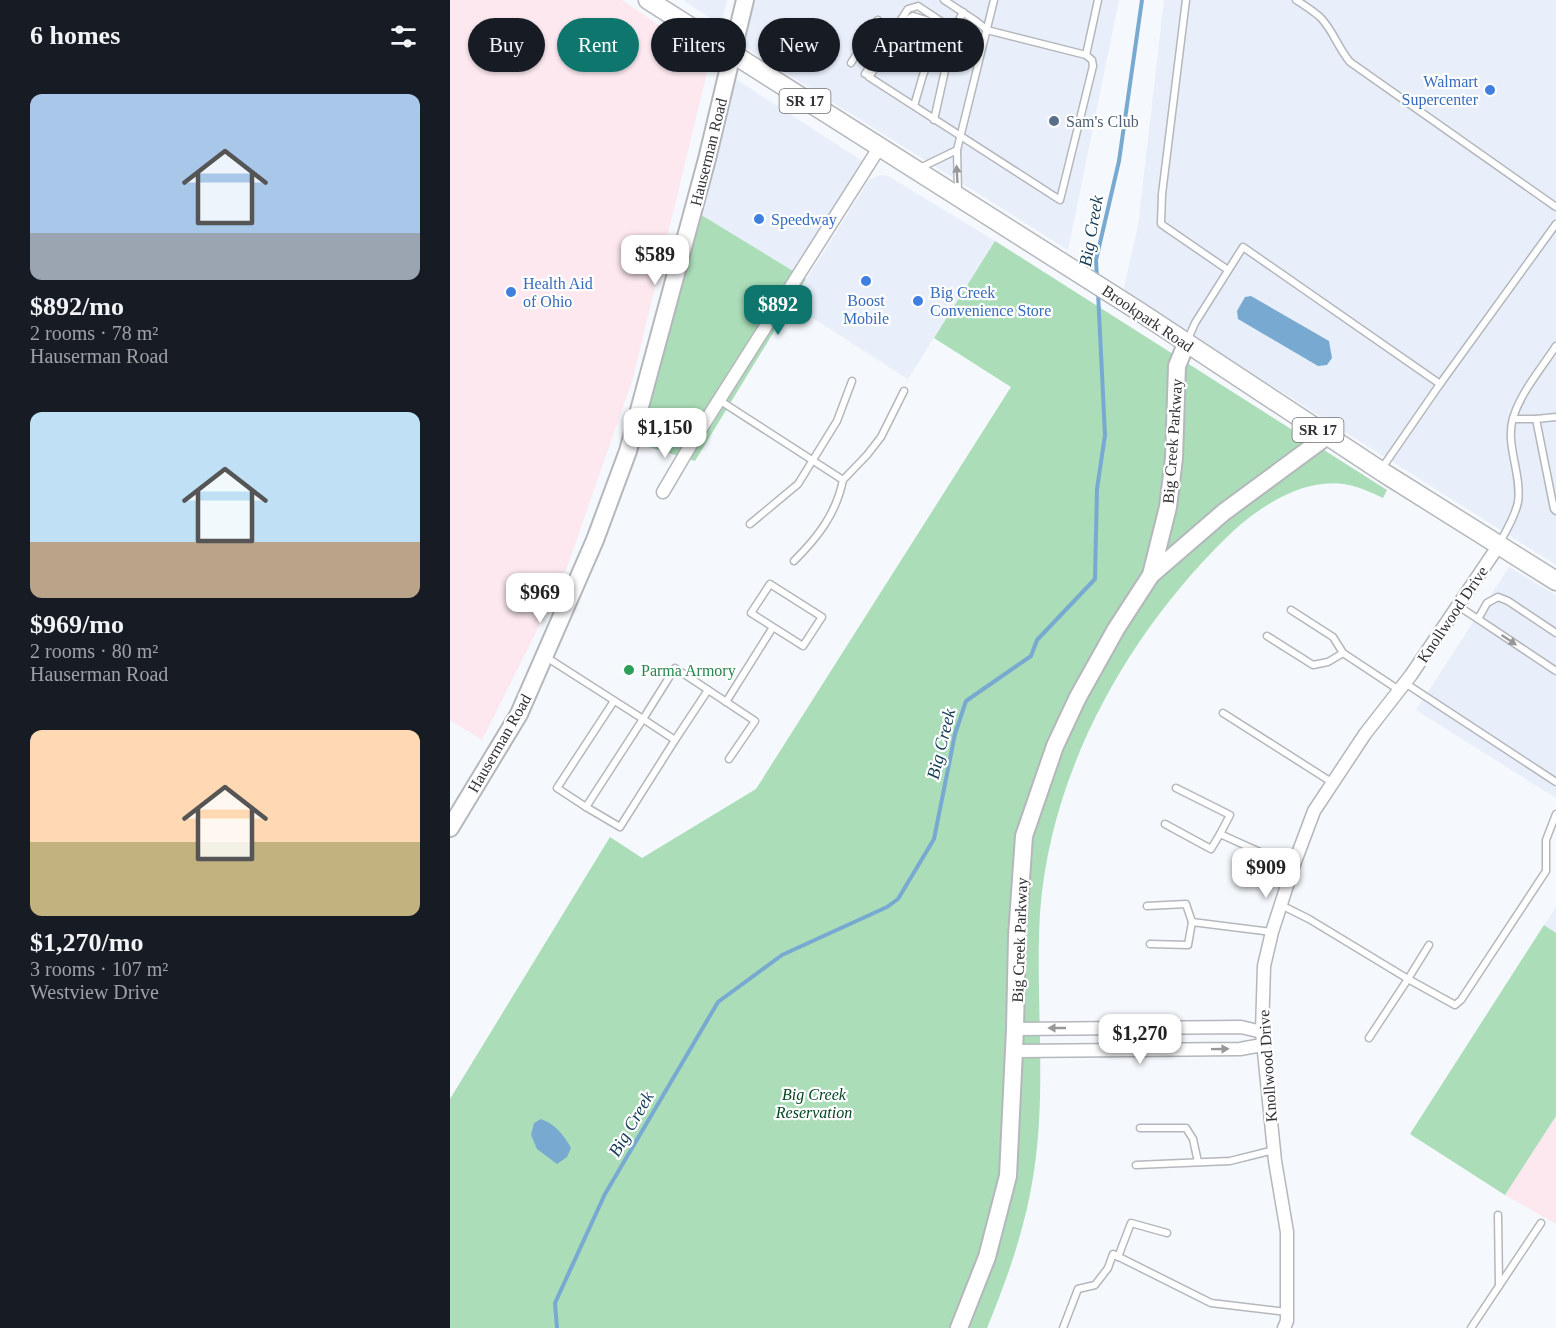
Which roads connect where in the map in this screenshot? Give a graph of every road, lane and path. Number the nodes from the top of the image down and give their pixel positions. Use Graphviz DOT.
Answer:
graph roads {
  1 [pos="648,0"];
  2 [pos="745,0"];
  3 [pos="944,0"];
  4 [pos="994,0"];
  5 [pos="1098,0"];
  6 [pos="1186,0"];
  7 [pos="1296,0"];
  8 [pos="963,12"];
  9 [pos="675,18"];
  10 [pos="741,18"];
  11 [pos="902,18"];
  12 [pos="936,18"];
  13 [pos="960,18"];
  14 [pos="987,30"];
  15 [pos="1086,55"];
  16 [pos="746,64"];
  17 [pos="728,72"];
  18 [pos="869,72"];
  19 [pos="945,72"];
  20 [pos="867,76"];
  21 [pos="914,106"];
  22 [pos="934,120"];
  23 [pos="961,138"];
  24 [pos="879,148"];
  25 [pos="957,150"];
  26 [pos="915,170"];
  27 [pos="959,198"];
  28 [pos="1556,207"];
  29 [pos="1556,224"];
  30 [pos="1228,270"];
  31 [pos="1186,344"];
  32 [pos="1556,346"];
  33 [pos="852,381"];
  34 [pos="1440,384"];
  35 [pos="904,391"];
  36 [pos="719,400"];
  37 [pos="1556,417"];
  38 [pos="1513,419"];
  39 [pos="1536,419"];
  40 [pos="637,422"];
  41 [pos="1327,436"];
  42 [pos="693,441"];
  43 [pos="813,461"];
  44 [pos="1380,470"];
  45 [pos="843,480"];
  46 [pos="663,492"];
  47 [pos="1556,511"];
  48 [pos="750,524"];
  49 [pos="1499,545"];
  50 [pos="794,561"];
  51 [pos="1151,575"];
  52 [pos="1556,581"];
  53 [pos="1458,606"];
  54 [pos="1291,610"];
  55 [pos="1478,619"];
  56 [pos="773,627"];
  57 [pos="1556,633"];
  58 [pos="1267,636"];
  59 [pos="1343,653"];
  60 [pos="545,656"];
  61 [pos="1556,671"];
  62 [pos="1402,686"];
  63 [pos="708,690"];
  64 [pos="614,701"];
  65 [pos="726,702"];
  66 [pos="1223,713"];
  67 [pos="643,719"];
  68 [pos="675,740"];
  69 [pos="729,759"];
  70 [pos="1556,782"];
  71 [pos="1333,783"];
  72 [pos="1176,788"];
  73 [pos="586,807"];
  74 [pos="1556,814"];
  75 [pos="1165,824"];
  76 [pos="450,828"];
  77 [pos="1220,834"];
  78 [pos="1293,867"];
  79 [pos="1280,904"];
  80 [pos="1147,906"];
  81 [pos="1192,922"];
  82 [pos="1272,932"];
  83 [pos="1150,944"];
  84 [pos="1429,945"];
  85 [pos="1408,979"];
  86 [pos="1103,1028"];
  87 [pos="1179,1028"];
  88 [pos="1015,1029"];
  89 [pos="1262,1038"];
  90 [pos="1370,1038"];
  91 [pos="1180,1049"];
  92 [pos="1105,1050"];
  93 [pos="1014,1051"];
  94 [pos="1140,1128"];
  95 [pos="1274,1150"];
  96 [pos="1198,1162"];
  97 [pos="1136,1165"];
  98 [pos="1498,1215"];
  99 [pos="1541,1223"];
  100 [pos="1167,1233"];
  101 [pos="1118,1257"];
  102 [pos="1499,1286"];
  103 [pos="1287,1312"];
  104 [pos="1288,1327"];
  105 [pos="959,1328"];
  106 [pos="1063,1328"];
  107 [pos="1471,1328"];
  1 -- 9 [label="main road, Brookpark Road / SR 17"];
  2 -- 10 [label="street, Hauserman Road"];
  3 -- 8 [label="lane"];
  4 -- 14 [label="lane"];
  5 -- 15 [label="lane"];
  6 -- 30 [label="lane"];
  7 -- 28 [label="lane"];
  8 -- 13 [label="lane"];
  8 -- 14 [label="lane"];
  11 -- 12 [label="lane"];
  14 -- 15 [label="lane"];
  14 -- 23 [label="lane"];
  15 -- 23 [label="lane"];
  16 -- 24 [label="main road, Brookpark Road / SR 17"];
  17 -- 40 [label="street, Hauserman Road"];
  18 -- 20 [label="lane"];
  19 -- 22 [label="lane"];
  20 -- 21 [label="lane"];
  20 -- 21 [label="lane"];
  21 -- 22 [label="lane"];
  22 -- 23 [label="lane"];
  23 -- 25 [label="lane"];
  24 -- 26 [label="main road, Brookpark Road / SR 17"];
  24 -- 36 [label="street"];
  25 -- 26 [label="lane"];
  27 -- 25 [label="lane, one-way"];
  26 -- 27 [label="main road, Brookpark Road / SR 17"];
  27 -- 31 [label="main road, Brookpark Road / SR 17"];
  29 -- 34 [label="lane"];
  30 -- 31 [label="lane"];
  30 -- 34 [label="lane"];
  31 -- 41 [label="main road, Brookpark Road / SR 17"];
  31 -- 51 [label="street, Big Creek Parkway"];
  32 -- 38 [label="lane"];
  33 -- 43 [label="lane"];
  34 -- 44 [label="lane"];
  35 -- 45 [label="lane"];
  36 -- 42 [label="street"];
  36 -- 43 [label="lane"];
  37 -- 39 [label="lane"];
  38 -- 39 [label="lane"];
  38 -- 49 [label="lane"];
  39 -- 47 [label="lane"];
  40 -- 42 [label="street"];
  40 -- 60 [label="street, Hauserman Road"];
  41 -- 44 [label="main road, Brookpark Road / SR 17"];
  41 -- 51 [label="street, Big Creek Parkway"];
  42 -- 46 [label="street"];
  43 -- 45 [label="lane"];
  43 -- 48 [label="lane"];
  44 -- 49 [label="main road, Brookpark Road / SR 17"];
  45 -- 50 [label="lane"];
  49 -- 52 [label="main road, Brookpark Road / SR 17"];
  49 -- 53 [label="street, Knollwood Drive"];
  51 -- 88 [label="street, Big Creek Parkway"];
  53 -- 55 [label="lane"];
  53 -- 62 [label="street, Knollwood Drive"];
  54 -- 59 [label="lane"];
  55 -- 57 [label="lane"];
  55 -- 61 [label="lane, one-way"];
  56 -- 56 [label="lane"];
  56 -- 65 [label="lane"];
  58 -- 59 [label="lane"];
  59 -- 62 [label="lane"];
  60 -- 64 [label="lane"];
  60 -- 76 [label="street, Hauserman Road"];
  62 -- 70 [label="lane"];
  62 -- 71 [label="street, Knollwood Drive"];
  63 -- 65 [label="lane"];
  63 -- 67 [label="lane"];
  63 -- 68 [label="lane"];
  64 -- 67 [label="lane"];
  64 -- 73 [label="lane"];
  65 -- 69 [label="lane"];
  66 -- 71 [label="lane"];
  67 -- 68 [label="lane"];
  67 -- 73 [label="lane"];
  68 -- 73 [label="lane"];
  71 -- 78 [label="street, Knollwood Drive"];
  72 -- 77 [label="lane"];
  74 -- 85 [label="lane"];
  75 -- 77 [label="lane"];
  77 -- 78 [label="lane"];
  78 -- 79 [label="street, Knollwood Drive"];
  79 -- 82 [label="street, Knollwood Drive"];
  79 -- 85 [label="lane"];
  80 -- 81 [label="lane"];
  81 -- 82 [label="lane"];
  81 -- 83 [label="lane"];
  82 -- 89 [label="street, Knollwood Drive"];
  84 -- 85 [label="lane"];
  85 -- 90 [label="lane"];
  86 -- 87 [label="street"];
  86 -- 88 [label="street, one-way"];
  86 -- 92 [label="street"];
  87 -- 89 [label="street"];
  87 -- 91 [label="street"];
  88 -- 93 [label="street, Big Creek Parkway"];
  91 -- 89 [label="street, one-way"];
  89 -- 95 [label="street, Knollwood Drive"];
  91 -- 92 [label="street"];
  92 -- 93 [label="street"];
  93 -- 105 [label="street, Big Creek Parkway"];
  94 -- 96 [label="lane"];
  95 -- 96 [label="lane"];
  95 -- 103 [label="street, Knollwood Drive"];
  96 -- 97 [label="lane"];
  98 -- 102 [label="lane"];
  99 -- 102 [label="lane"];
  100 -- 101 [label="lane"];
  101 -- 103 [label="lane"];
  101 -- 106 [label="lane"];
  102 -- 107 [label="lane"];
  103 -- 104 [label="street, Knollwood Drive"];
}
